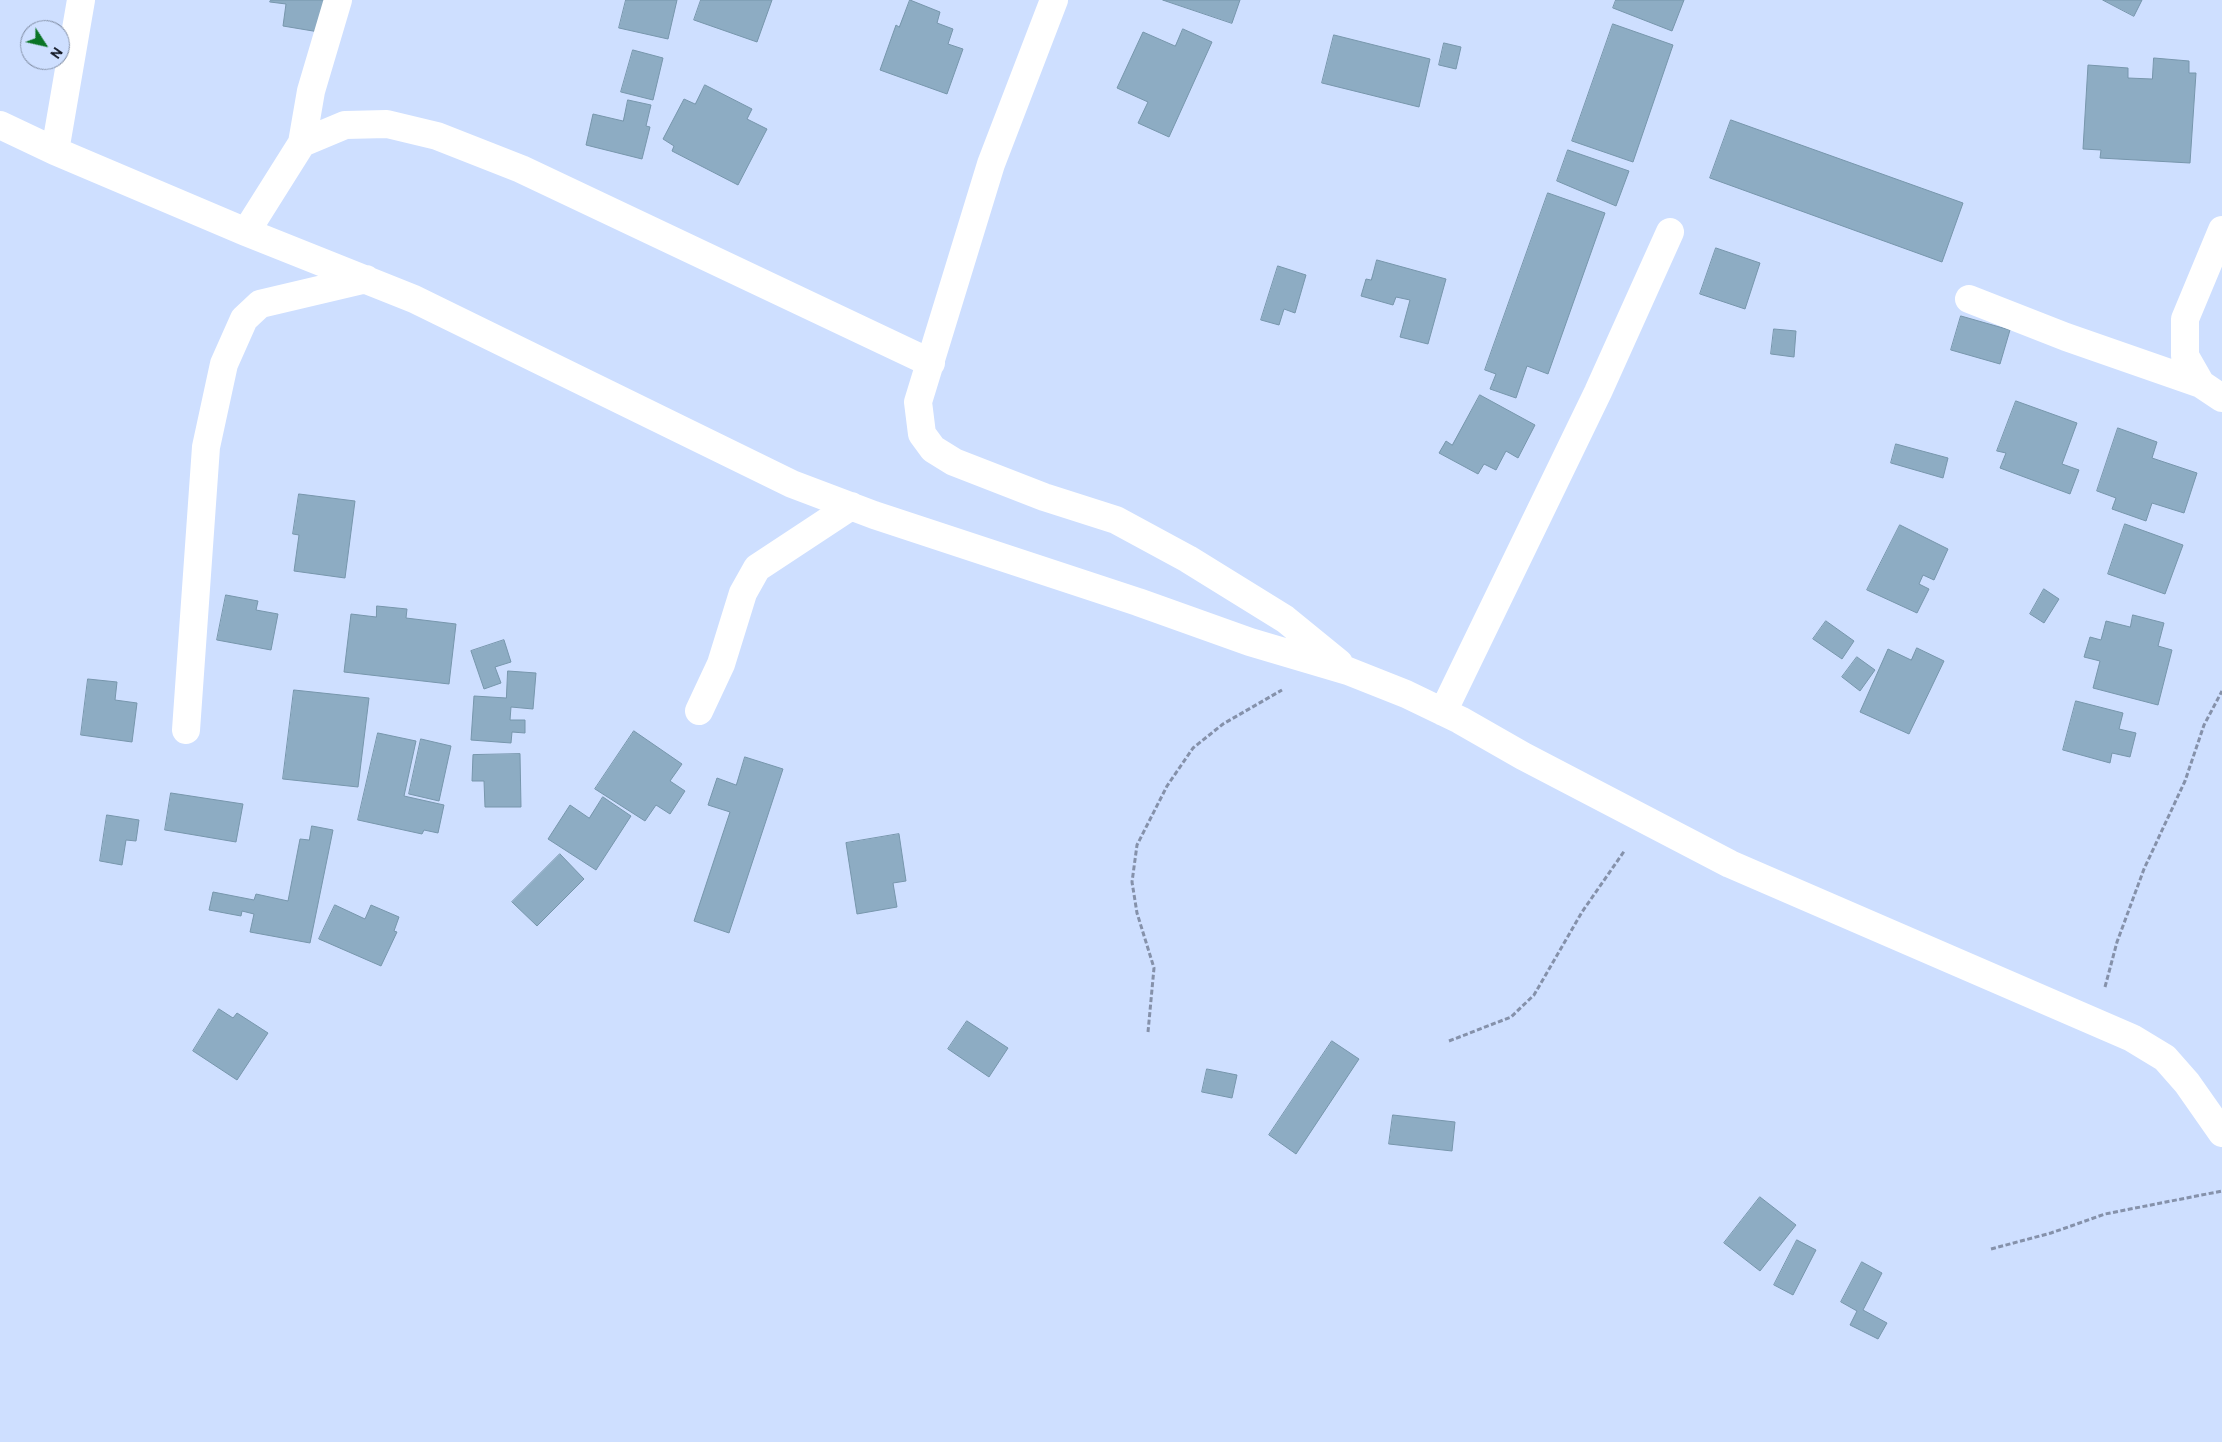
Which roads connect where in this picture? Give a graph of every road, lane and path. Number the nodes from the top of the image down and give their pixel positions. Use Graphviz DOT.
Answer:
graph roads {
  1 [pos="81,0"];
  2 [pos="338,0"];
  3 [pos="1054,0"];
  4 [pos="0,125"];
  5 [pos="302,143"];
  6 [pos="55,151"];
  7 [pos="2222,230"];
  8 [pos="246,232"];
  9 [pos="1670,232"];
  10 [pos="366,279"];
  11 [pos="1969,299"];
  12 [pos="931,362"];
  13 [pos="2211,391"];
  14 [pos="851,506"];
  15 [pos="1338,668"];
  16 [pos="2222,691"];
  17 [pos="699,711"];
  18 [pos="1443,712"];
  19 [pos="186,730"];
  20 [pos="1644,821"];
  21 [pos="2095,1021"];
  22 [pos="1148,1032"];
  23 [pos="1450,1041"];
  24 [pos="2222,1133"];
  25 [pos="2222,1192"];
  26 [pos="1991,1249"];
  1 -- 6 [label="street"];
  2 -- 5 [label="street"];
  3 -- 12 [label="street"];
  4 -- 6 [label="street"];
  5 -- 8 [label="street"];
  5 -- 12 [label="street"];
  6 -- 8 [label="street"];
  7 -- 13 [label="street"];
  8 -- 10 [label="street"];
  9 -- 18 [label="street"];
  10 -- 14 [label="street"];
  10 -- 19 [label="street"];
  11 -- 13 [label="street"];
  12 -- 15 [label="street"];
  14 -- 15 [label="street"];
  14 -- 17 [label="street"];
  15 -- 18 [label="street"];
  15 -- 22 [label="path"];
  16 -- 21 [label="path"];
  18 -- 20 [label="street"];
  20 -- 21 [label="street"];
  20 -- 23 [label="path"];
  21 -- 24 [label="street"];
  25 -- 26 [label="path"];
}
